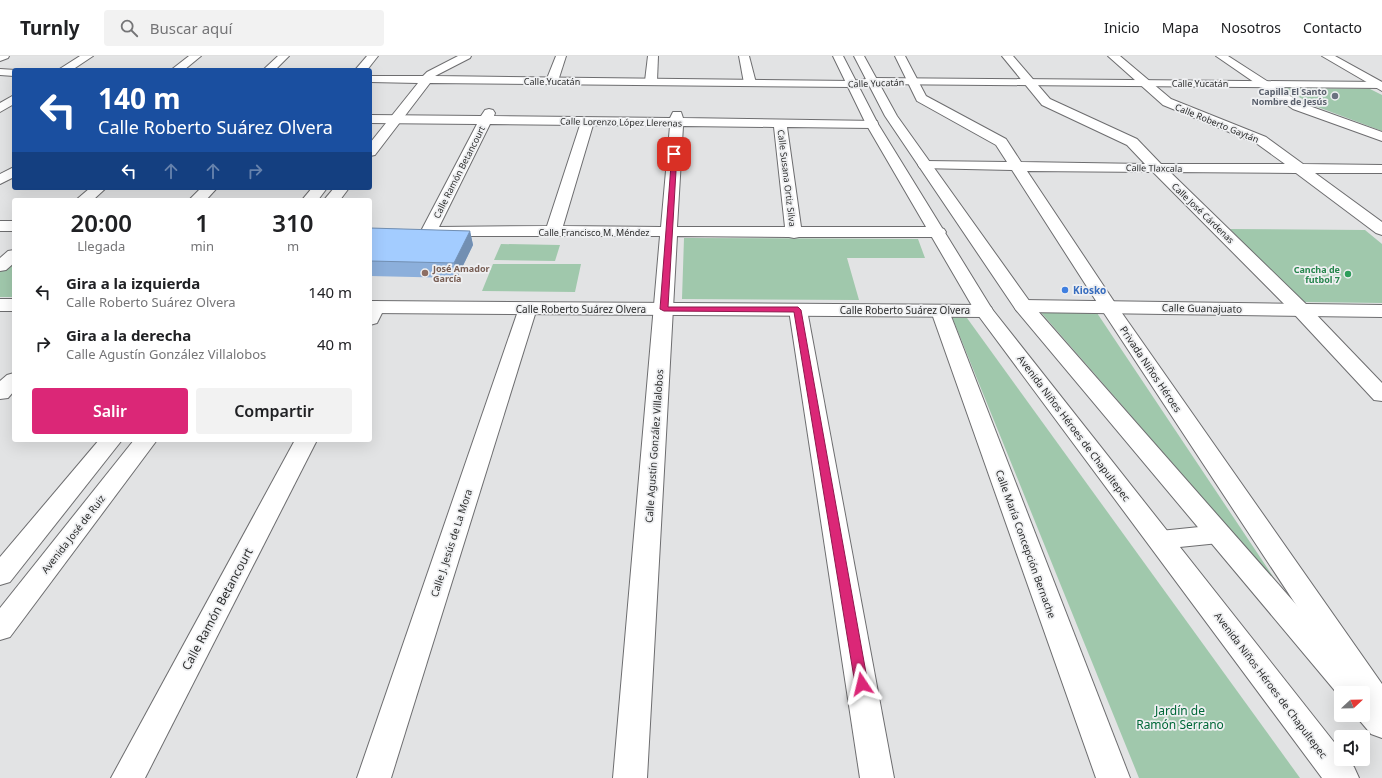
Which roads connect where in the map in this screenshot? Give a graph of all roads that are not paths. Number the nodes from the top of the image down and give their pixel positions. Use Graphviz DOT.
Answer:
graph roads {
  1 [pos="4,56"];
  2 [pos="196,56"];
  3 [pos="284,56"];
  4 [pos="373,56"];
  5 [pos="452,56"];
  6 [pos="466,56"];
  7 [pos="561,56"];
  8 [pos="654,56"];
  9 [pos="744,56"];
  10 [pos="838,56"];
  11 [pos="859,56"];
  12 [pos="900,56"];
  13 [pos="1007,56"];
  14 [pos="1113,56"];
  15 [pos="1221,56"];
  16 [pos="1327,56"];
  17 [pos="0,58"];
  18 [pos="93,58"];
  19 [pos="69,68"];
  20 [pos="83,68"];
  21 [pos="180,68"];
  22 [pos="271,68"];
  23 [pos="363,68"];
  24 [pos="0,72"];
  25 [pos="12,73"];
  26 [pos="372,79"];
  27 [pos="410,79"];
  28 [pos="426,80"];
  29 [pos="552,81"];
  30 [pos="652,81"];
  31 [pos="750,82"];
  32 [pos="863,82"];
  33 [pos="912,82"];
  34 [pos="1029,82"];
  35 [pos="1144,83"];
  36 [pos="1264,84"];
  37 [pos="1380,85"];
  38 [pos="400,90"];
  39 [pos="12,103"];
  40 [pos="5,114"];
  41 [pos="376,116"];
  42 [pos="398,116"];
  43 [pos="488,117"];
  44 [pos="677,119"];
  45 [pos="870,120"];
  46 [pos="588,121"];
  47 [pos="780,124"];
  48 [pos="1382,137"];
  49 [pos="372,149"];
  50 [pos="925,165"];
  51 [pos="1016,166"];
  52 [pos="1156,168"];
  53 [pos="1300,169"];
  54 [pos="1382,169"];
  55 [pos="12,172"];
  56 [pos="0,180"];
  57 [pos="96,190"];
  58 [pos="208,190"];
  59 [pos="318,190"];
  60 [pos="340,190"];
  61 [pos="86,198"];
  62 [pos="198,198"];
  63 [pos="312,198"];
  64 [pos="334,198"];
  65 [pos="0,226"];
  66 [pos="12,226"];
  67 [pos="1382,230"];
  68 [pos="421,231"];
  69 [pos="553,232"];
  70 [pos="669,232"];
  71 [pos="938,232"];
  72 [pos="794,233"];
  73 [pos="12,257"];
  74 [pos="0,266"];
  75 [pos="0,305"];
  76 [pos="12,305"];
  77 [pos="1023,306"];
  78 [pos="1109,307"];
  79 [pos="528,308"];
  80 [pos="664,309"];
  81 [pos="798,310"];
  82 [pos="940,310"];
  83 [pos="1301,310"];
  84 [pos="372,311"];
  85 [pos="984,311"];
  86 [pos="1382,311"];
  87 [pos="12,381"];
  88 [pos="0,393"];
  89 [pos="1382,395"];
  90 [pos="109,442"];
  91 [pos="144,442"];
  92 [pos="305,442"];
  93 [pos="1218,534"];
  94 [pos="1160,540"];
  95 [pos="0,574"];
  96 [pos="0,628"];
  97 [pos="1349,686"];
  98 [pos="1382,709"];
  99 [pos="1370,710"];
  100 [pos="1382,724"];
  101 [pos="128,778"];
  102 [pos="374,778"];
  103 [pos="630,778"];
  104 [pos="877,778"];
  105 [pos="1113,778"];
  106 [pos="1342,778"];
  1 -- 17 [label="street"];
  2 -- 21 [label="street"];
  3 -- 22 [label="street"];
  4 -- 23 [label="street"];
  5 -- 27 [label="street"];
  6 -- 28 [label="street"];
  7 -- 29 [label="street"];
  8 -- 30 [label="street"];
  9 -- 31 [label="street"];
  10 -- 32 [label="street, Avenida Niños Héroes de Chapultepec"];
  11 -- 32 [label="street, Avenida Niños Héroes de Chapultepec"];
  12 -- 33 [label="street, Privada Niños Héroes"];
  13 -- 34 [label="street, Calle José Cárdenas"];
  14 -- 35 [label="street, Calle Roberto Gaytán"];
  15 -- 36 [label="street"];
  16 -- 37 [label="street"];
  18 -- 19 [label="street"];
  18 -- 20 [label="street"];
  24 -- 25 [label="street"];
  26 -- 27 [label="street, Calle Yucatán"];
  27 -- 28 [label="street, Calle Yucatán"];
  27 -- 38 [label="street"];
  28 -- 29 [label="street, Calle Yucatán"];
  28 -- 42 [label="street"];
  29 -- 30 [label="street, Calle Yucatán"];
  30 -- 31 [label="street, Calle Yucatán"];
  31 -- 32 [label="street, Calle Yucatán"];
  32 -- 33 [label="street, Calle Yucatán"];
  32 -- 45 [label="street, Avenida Niños Héroes de Chapultepec"];
  32 -- 50 [label="street, Avenida Niños Héroes de Chapultepec"];
  33 -- 34 [label="street, Calle Yucatán"];
  33 -- 51 [label="street, Privada Niños Héroes"];
  34 -- 35 [label="street, Calle Yucatán"];
  34 -- 52 [label="street, Calle José Cárdenas"];
  35 -- 36 [label="street, Calle Yucatán"];
  35 -- 53 [label="street, Calle Roberto Gaytán"];
  36 -- 37 [label="street, Calle Yucatán"];
  36 -- 48 [label="street"];
  39 -- 40 [label="street"];
  41 -- 42 [label="street, Calle Lorenzo López Llerenas"];
  42 -- 43 [label="street, Calle Lorenzo López Llerenas"];
  42 -- 49 [label="street"];
  43 -- 44 [label="street, Calle Lorenzo López Llerenas"];
  43 -- 46 [label="street, Calle Lorenzo López Llerenas"];
  43 -- 68 [label="street, Calle Ramón Betancourt"];
  44 -- 45 [label="street, Calle Lorenzo López Llerenas"];
  44 -- 46 [label="street, Calle Lorenzo López Llerenas"];
  44 -- 47 [label="street, Calle Lorenzo López Llerenas"];
  44 -- 70 [label="street, Calle Agustín González Villalobos"];
  45 -- 47 [label="street, Calle Lorenzo López Llerenas"];
  45 -- 71 [label="street, Avenida Niños Héroes de Chapultepec"];
  46 -- 69 [label="street"];
  47 -- 72 [label="street, Calle Susana Ortiz Silva"];
  50 -- 51 [label="street, Calle Tlaxcala"];
  50 -- 77 [label="street, Avenida Niños Héroes de Chapultepec"];
  51 -- 52 [label="street, Calle Tlaxcala"];
  51 -- 78 [label="street, Privada Niños Héroes"];
  52 -- 53 [label="street, Calle Tlaxcala"];
  52 -- 83 [label="street, Calle José Cárdenas"];
  53 -- 54 [label="street, Calle Tlaxcala"];
  53 -- 67 [label="street, Calle Roberto Gaytán"];
  55 -- 56 [label="street"];
  57 -- 61 [label="street"];
  58 -- 62 [label="street"];
  59 -- 63 [label="street"];
  60 -- 64 [label="street"];
  65 -- 66 [label="street"];
  68 -- 69 [label="street, Calle Francisco M. Méndez"];
  69 -- 70 [label="street, Calle Francisco M. Méndez"];
  70 -- 72 [label="street, Calle Francisco M. Méndez"];
  70 -- 80 [label="street, Calle Agustín González Villalobos"];
  71 -- 72 [label="street, Calle Francisco M. Méndez"];
  71 -- 85 [label="street, Avenida Niños Héroes de Chapultepec"];
  73 -- 74 [label="street"];
  75 -- 76 [label="street"];
  77 -- 78 [label="street, Calle Guanajuato"];
  77 -- 93 [label="street, Avenida Niños Héroes de Chapultepec"];
  78 -- 83 [label="street, Calle Guanajuato"];
  78 -- 98 [label="street, Privada Niños Héroes"];
  79 -- 80 [label="street, Calle Roberto Suárez Olvera"];
  79 -- 84 [label="street, Calle Roberto Suárez Olvera"];
  79 -- 102 [label="street, Calle J. Jesús de La Mora"];
  80 -- 81 [label="street, Calle Roberto Suárez Olvera"];
  80 -- 103 [label="street, Calle Agustín González Villalobos"];
  81 -- 82 [label="street, Calle Roberto Suárez Olvera"];
  81 -- 104 [label="street"];
  82 -- 85 [label="street, Calle Roberto Suárez Olvera"];
  82 -- 105 [label="street, Calle María Concepción Bernache"];
  83 -- 86 [label="street, Calle Guanajuato"];
  83 -- 89 [label="street, Calle José Cárdenas"];
  85 -- 94 [label="street, Avenida Niños Héroes de Chapultepec"];
  87 -- 88 [label="street"];
  90 -- 95 [label="street"];
  91 -- 96 [label="street, Avenida José de Ruiz"];
  92 -- 101 [label="street, Calle Ramón Betancourt"];
  93 -- 94 [label="street"];
  93 -- 97 [label="street, Avenida Niños Héroes de Chapultepec"];
  94 -- 106 [label="street, Avenida Niños Héroes de Chapultepec"];
  99 -- 100 [label="street"];
}
